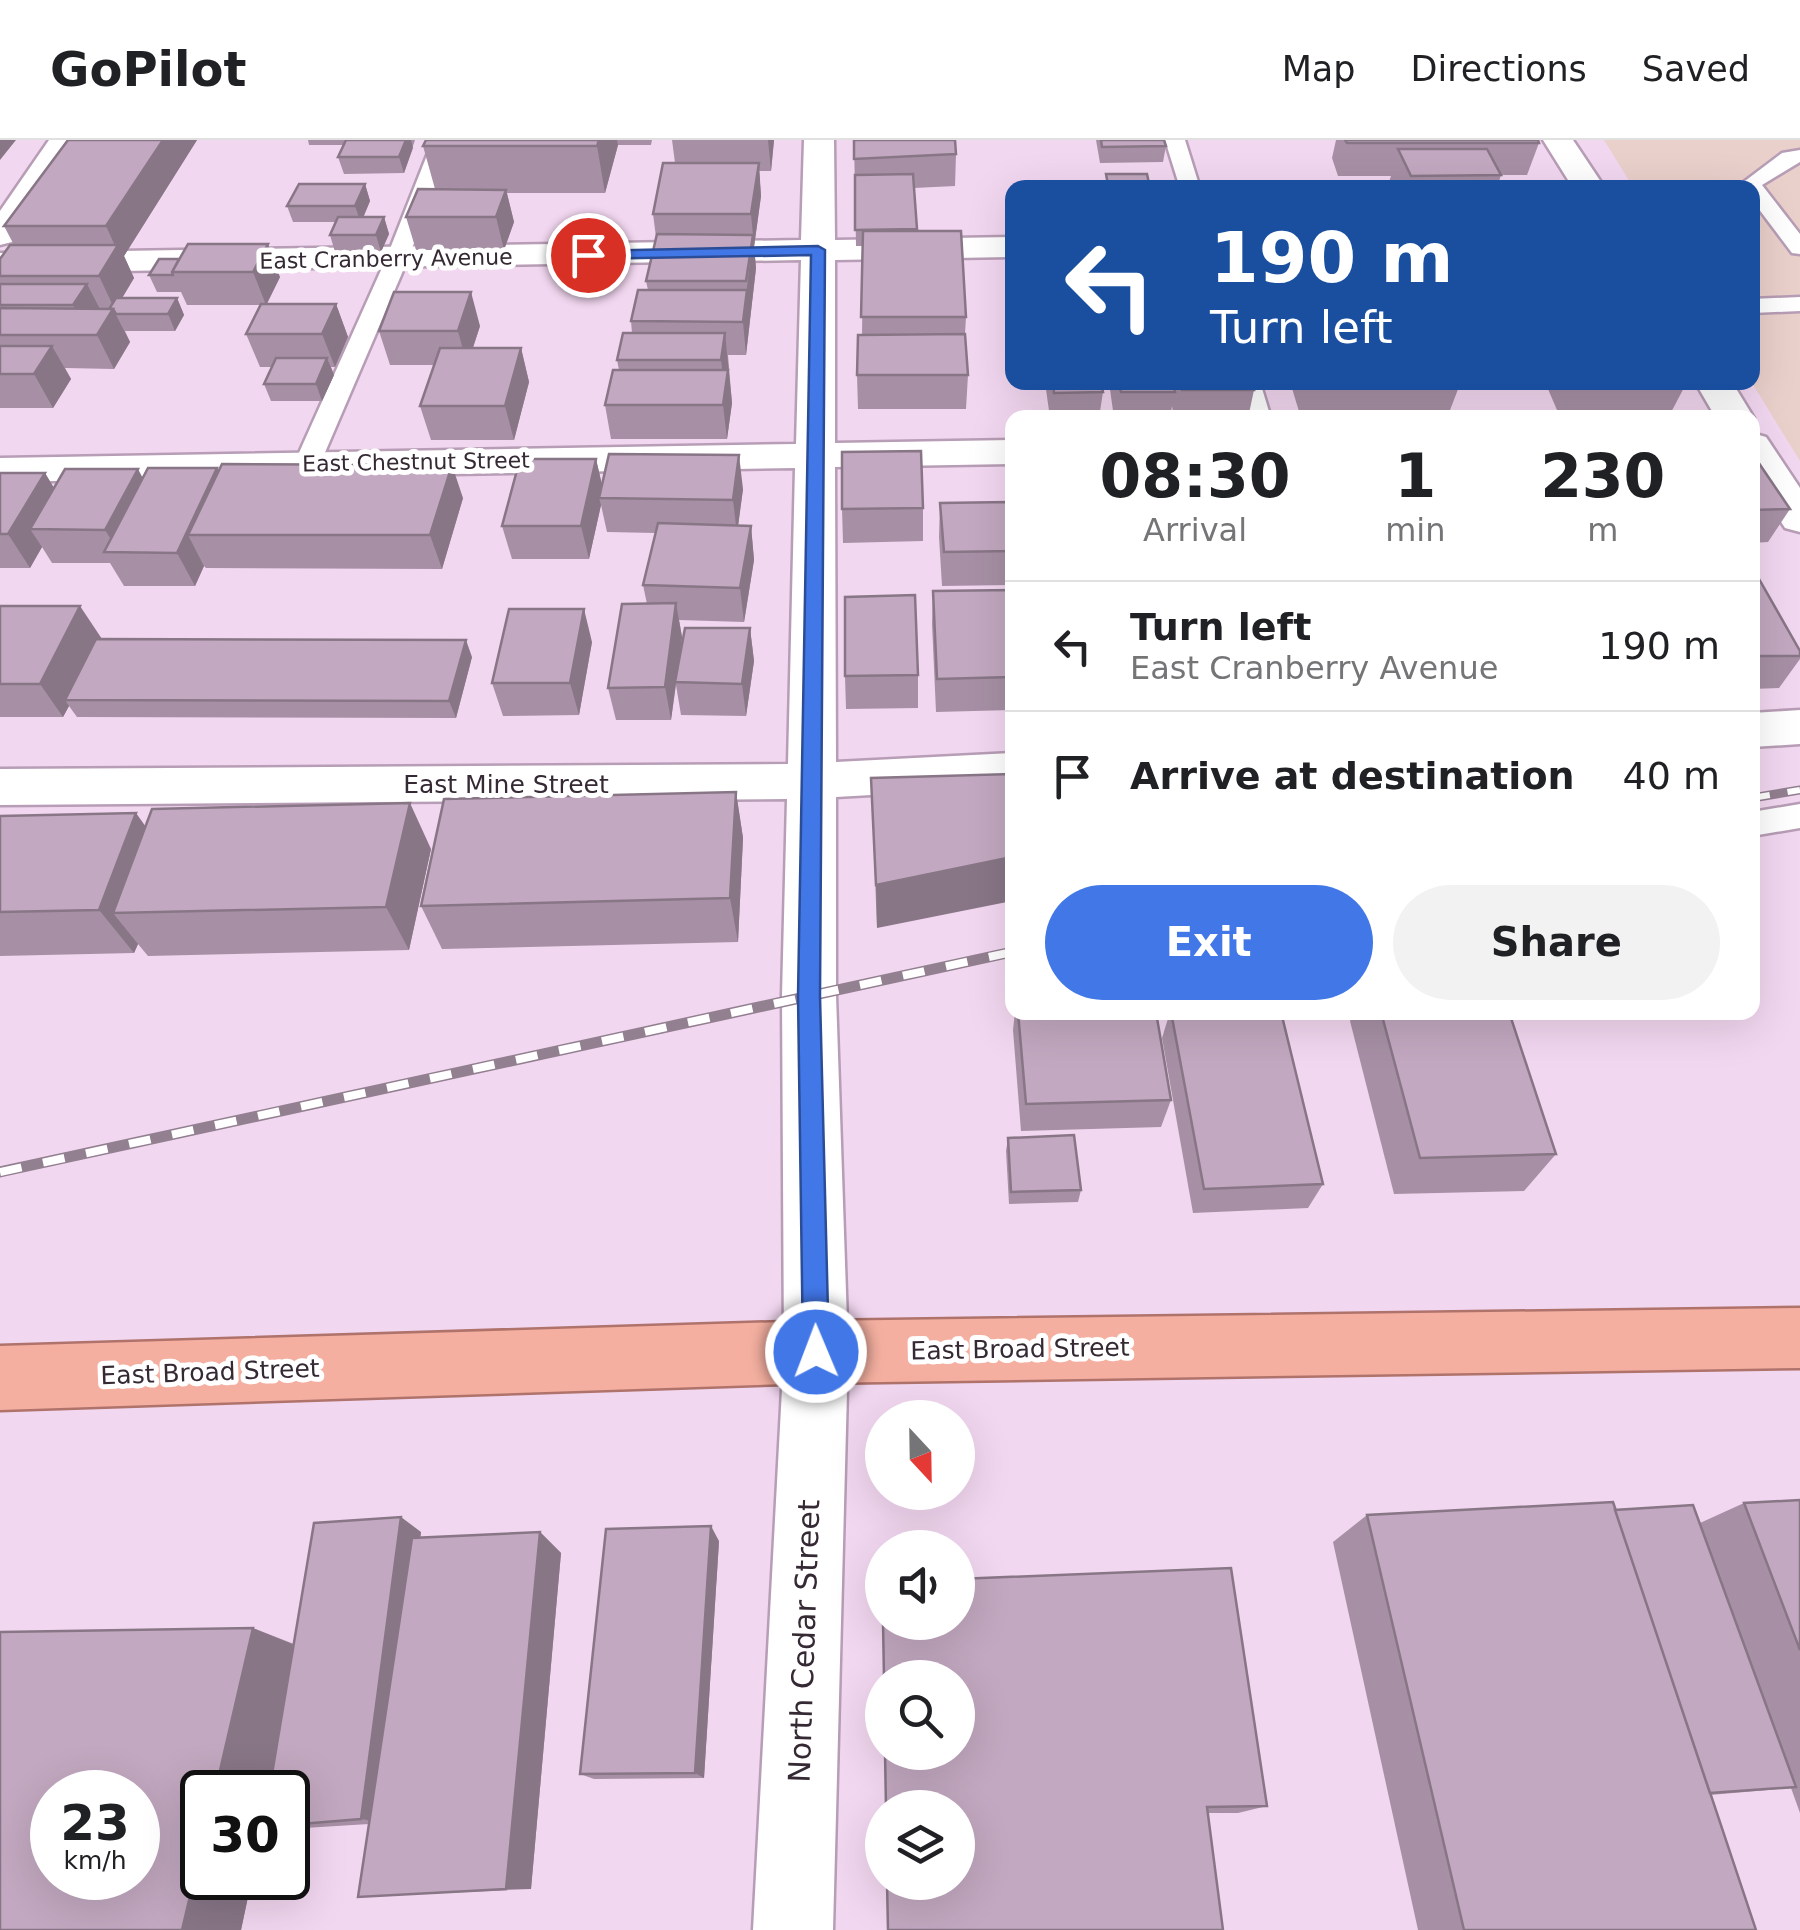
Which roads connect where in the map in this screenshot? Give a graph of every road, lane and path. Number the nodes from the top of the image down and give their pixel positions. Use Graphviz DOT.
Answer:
graph roads {
  1 [pos="64,140"];
  2 [pos="443,140"];
  3 [pos="819,140"];
  4 [pos="1175,140"];
  5 [pos="1558,140"];
  6 [pos="1800,156"];
  7 [pos="1188,180"];
  8 [pos="1583,180"];
  9 [pos="1757,180"];
  10 [pos="1760,196"];
  11 [pos="0,234"];
  12 [pos="1005,248"];
  13 [pos="1800,248"];
  14 [pos="818,250"];
  15 [pos="397,259"];
  16 [pos="0,263"];
  17 [pos="1800,304"];
  18 [pos="1760,306"];
  19 [pos="1763,440"];
  20 [pos="1005,452"];
  21 [pos="815,455"];
  22 [pos="307,464"];
  23 [pos="0,470"];
  24 [pos="1800,519"];
  25 [pos="1800,727"];
  26 [pos="1760,730"];
  27 [pos="1005,770"];
  28 [pos="812,781"];
  29 [pos="0,787"];
  30 [pos="1800,816"];
  31 [pos="1760,823"];
  32 [pos="1800,1338"];
  33 [pos="816,1352"];
  34 [pos="0,1378"];
  35 [pos="793,1930"];
  1 -- 11 [label="street"];
  2 -- 15 [label="lane"];
  3 -- 14 [label="street, North Cedar Street"];
  4 -- 7 [label="lane"];
  5 -- 8 [label="street"];
  6 -- 9 [label="lane"];
  10 -- 13 [label="lane"];
  12 -- 14 [label="street, East Cranberry Avenue"];
  14 -- 15 [label="street, East Cranberry Avenue"];
  14 -- 21 [label="street, North Cedar Street"];
  15 -- 16 [label="street, East Cranberry Avenue"];
  15 -- 22 [label="lane"];
  17 -- 18 [label="lane"];
  19 -- 24 [label="street"];
  20 -- 21 [label="street, East Chestnut Street"];
  21 -- 22 [label="street, East Chestnut Street"];
  21 -- 28 [label="street, North Cedar Street"];
  22 -- 23 [label="street, East Chestnut Street"];
  25 -- 26 [label="street"];
  27 -- 28 [label="street, East Mine Street"];
  28 -- 29 [label="street, East Mine Street"];
  28 -- 33 [label="street, North Cedar Street"];
  30 -- 31 [label="lane"];
  32 -- 33 [label="highway, East Broad Street"];
  33 -- 34 [label="highway, East Broad Street"];
  33 -- 35 [label="street, North Cedar Street"];
}
